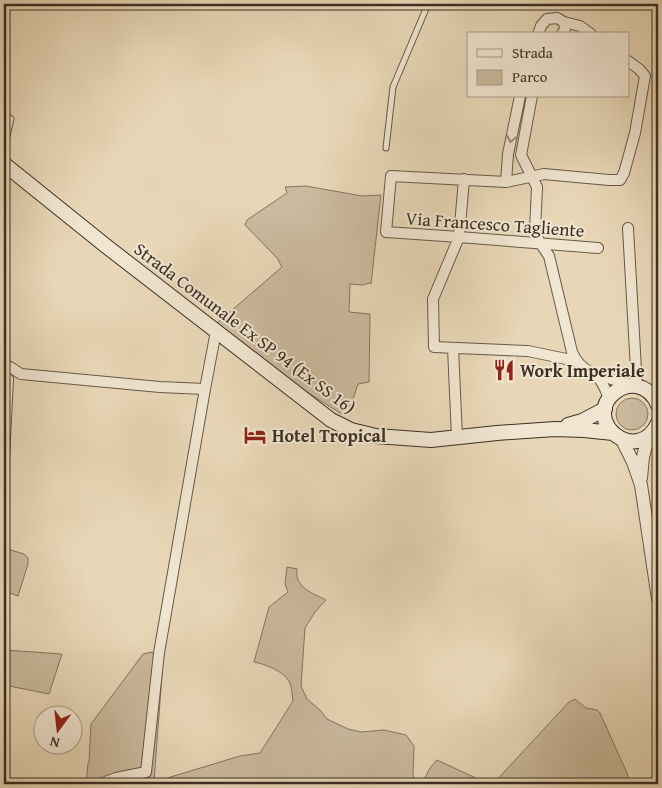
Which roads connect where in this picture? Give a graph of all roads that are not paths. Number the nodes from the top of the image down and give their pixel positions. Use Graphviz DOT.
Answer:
graph roads {
  1 [pos="428,4"];
  2 [pos="564,22"];
  3 [pos="539,32"];
  4 [pos="563,32"];
  5 [pos="588,32"];
  6 [pos="630,62"];
  7 [pos="520,98"];
  8 [pos="532,98"];
  9 [pos="4,113"];
  10 [pos="386,148"];
  11 [pos="4,149"];
  12 [pos="4,164"];
  13 [pos="532,177"];
  14 [pos="464,180"];
  15 [pos="506,182"];
  16 [pos="628,228"];
  17 [pos="459,237"];
  18 [pos="540,243"];
  19 [pos="598,248"];
  20 [pos="216,331"];
  21 [pos="453,348"];
  22 [pos="576,361"];
  23 [pos="4,365"];
  24 [pos="586,370"];
  25 [pos="21,374"];
  26 [pos="6,379"];
  27 [pos="635,386"];
  28 [pos="205,389"];
  29 [pos="658,402"];
  30 [pos="607,403"];
  31 [pos="658,423"];
  32 [pos="555,429"];
  33 [pos="648,436"];
  34 [pos="457,437"];
  35 [pos="618,437"];
  36 [pos="4,460"];
  37 [pos="641,485"];
  38 [pos="658,599"];
  39 [pos="100,784"];
  1 -- 10 [label="lane"];
  2 -- 3 [label="street"];
  2 -- 4 [label="street"];
  2 -- 5 [label="street"];
  6 -- 13 [label="street"];
  7 -- 15 [label="street, one-way"];
  8 -- 13 [label="street"];
  9 -- 11 [label="lane"];
  12 -- 20 [label="main road, Strada Comunale Ex SP 94 (Ex SS 16)"];
  13 -- 15 [label="street"];
  13 -- 18 [label="street"];
  14 -- 15 [label="street"];
  14 -- 17 [label="street"];
  14 -- 17 [label="street, Via Francesco Tagliente"];
  16 -- 27 [label="street"];
  17 -- 18 [label="street, Via Francesco Tagliente"];
  17 -- 21 [label="street"];
  18 -- 19 [label="street, Via Francesco Tagliente"];
  18 -- 22 [label="street"];
  20 -- 28 [label="street"];
  20 -- 34 [label="main road, Strada Comunale Ex SP 94 (Ex SS 16)"];
  21 -- 22 [label="street"];
  21 -- 34 [label="street"];
  22 -- 24 [label="street"];
  23 -- 25 [label="street"];
  24 -- 27 [label="street"];
  24 -- 30 [label="street"];
  25 -- 26 [label="street"];
  25 -- 28 [label="street"];
  26 -- 36 [label="street"];
  27 -- 29 [label="main road"];
  27 -- 30 [label="main road, Strada Comunale Ex SP 94 (Ex SS 16)"];
  28 -- 39 [label="street"];
  30 -- 32 [label="main road, Strada Comunale Ex SP 94 (Ex SS 16)"];
  30 -- 35 [label="main road"];
  31 -- 33 [label="main road"];
  32 -- 34 [label="main road, Strada Comunale Ex SP 94 (Ex SS 16)"];
  32 -- 35 [label="main road, Strada Comunale Ex SP 94 (Ex SS 16)"];
  33 -- 35 [label="main road, Strada Comunale Ex SP 94 (Ex SS 16)"];
  33 -- 37 [label="street"];
  35 -- 37 [label="street"];
  37 -- 38 [label="street"];
}
